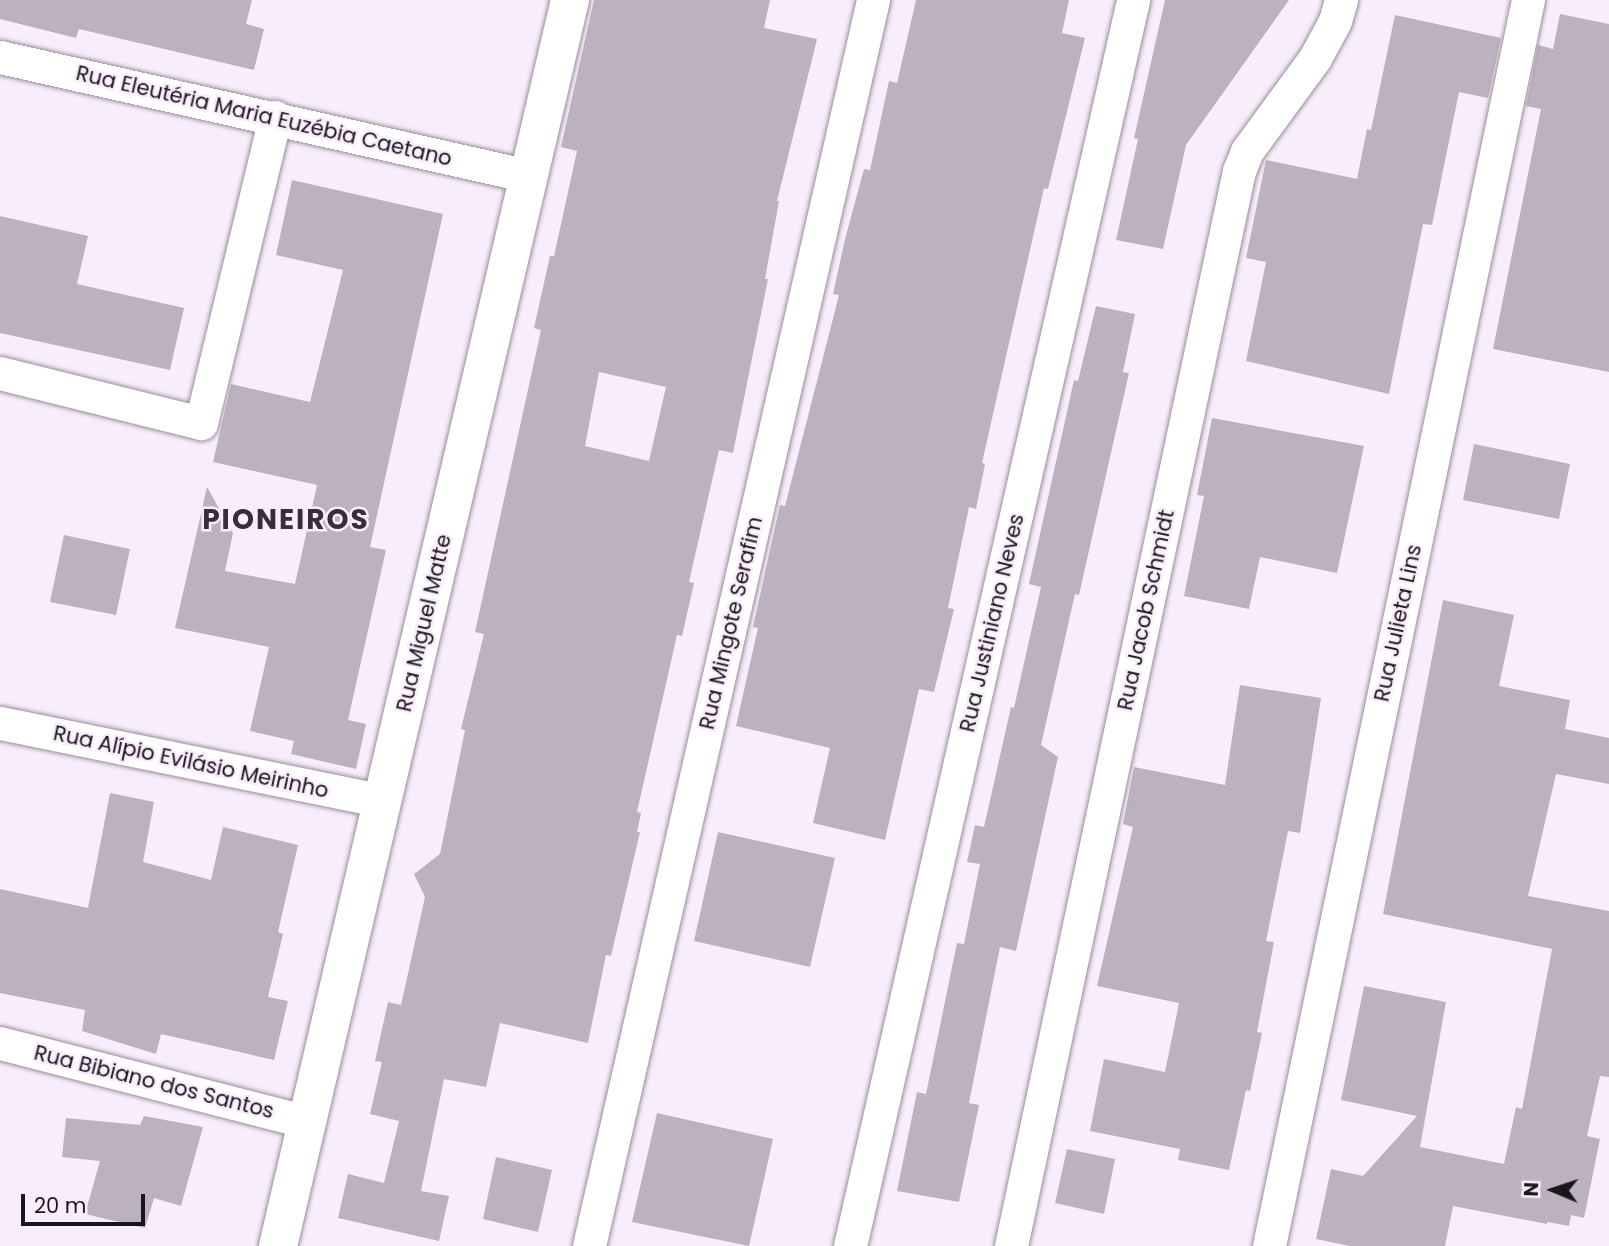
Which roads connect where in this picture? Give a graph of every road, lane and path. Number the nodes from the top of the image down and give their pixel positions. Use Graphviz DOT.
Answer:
graph roads {
  1 [pos="570,0"];
  2 [pos="873,0"];
  3 [pos="1133,0"];
  4 [pos="1341,0"];
  5 [pos="1528,0"];
  6 [pos="0,57"];
  7 [pos="275,117"];
  8 [pos="528,176"];
  9 [pos="0,373"];
  10 [pos="0,723"];
  11 [pos="382,801"];
  12 [pos="0,1043"];
  13 [pos="308,1122"];
  14 [pos="278,1246"];
  15 [pos="589,1246"];
  16 [pos="850,1246"];
  17 [pos="1011,1246"];
  18 [pos="1269,1246"];
  1 -- 8 [label="main road, Rua Miguel Matte"];
  2 -- 15 [label="street, Rua Mingote Serafim"];
  3 -- 16 [label="street, Rua Justiniano Neves"];
  4 -- 17 [label="street, Rua Jacob Schmidt"];
  5 -- 18 [label="street, Rua Julieta Lins"];
  6 -- 7 [label="street, Rua Eleutéria Maria Euzébia Caetano"];
  7 -- 8 [label="street, Rua Eleutéria Maria Euzébia Caetano"];
  7 -- 9 [label="street"];
  8 -- 11 [label="main road, Rua Miguel Matte"];
  10 -- 11 [label="street, Rua Alípio Evilásio Meirinho"];
  11 -- 13 [label="main road, Rua Miguel Matte"];
  12 -- 13 [label="street, Rua Bibiano dos Santos"];
  13 -- 14 [label="main road, Rua Miguel Matte"];
}
